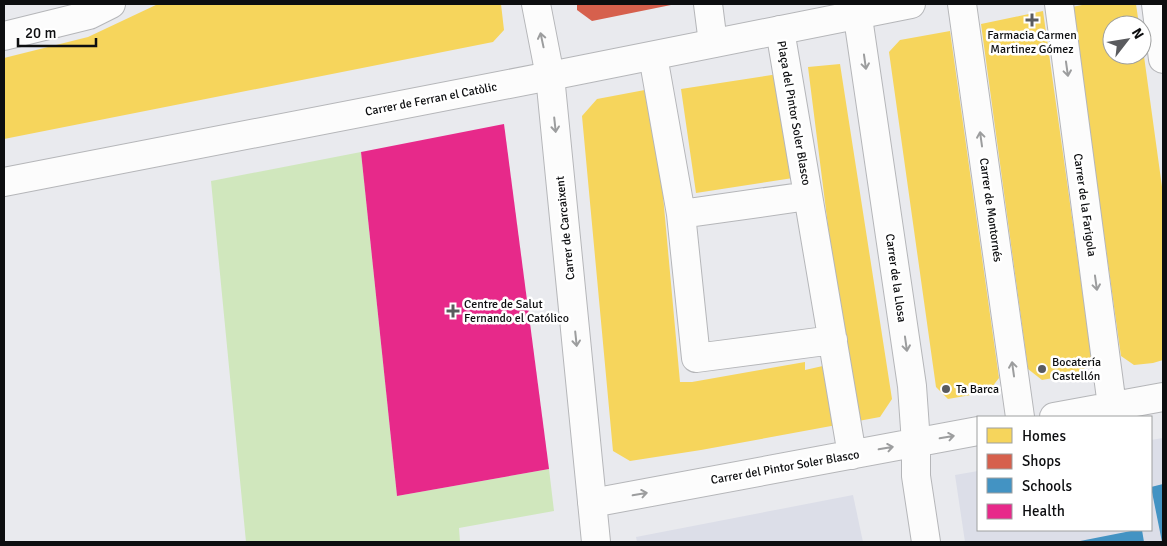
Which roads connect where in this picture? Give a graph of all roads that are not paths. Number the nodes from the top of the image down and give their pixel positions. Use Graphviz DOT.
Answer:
graph roads {
  1 [pos="111,4"];
  2 [pos="536,4"];
  3 [pos="708,4"];
  4 [pos="911,4"];
  5 [pos="962,4"];
  6 [pos="1058,4"];
  7 [pos="1156,4"];
  8 [pos="857,9"];
  9 [pos="780,30"];
  10 [pos="4,36"];
  11 [pos="713,44"];
  12 [pos="653,56"];
  13 [pos="1163,59"];
  14 [pos="550,76"];
  15 [pos="4,182"];
  16 [pos="808,196"];
  17 [pos="681,214"];
  18 [pos="832,340"];
  19 [pos="1163,397"];
  20 [pos="1112,406"];
  21 [pos="1020,416"];
  22 [pos="1059,416"];
  23 [pos="977,431"];
  24 [pos="916,443"];
  25 [pos="852,455"];
  26 [pos="592,503"];
  27 [pos="596,542"];
  28 [pos="926,542"];
  1 -- 10 [label="street"];
  14 -- 2 [label="street, Carrer de Carcaixent, one-way"];
  3 -- 11 [label="street"];
  4 -- 8 [label="street, Carrer de Ferran el Catòlic"];
  21 -- 5 [label="street, Carrer de Montornés, one-way"];
  6 -- 20 [label="street, Carrer de la Farigola, one-way"];
  7 -- 13 [label="street"];
  8 -- 9 [label="street, Carrer de Ferran el Catòlic"];
  8 -- 24 [label="street, Carrer de la Llosa, one-way"];
  9 -- 11 [label="street, Carrer de Ferran el Catòlic"];
  9 -- 16 [label="street, Plaça del Pintor Soler Blasco"];
  11 -- 12 [label="street, Carrer de Ferran el Catòlic"];
  12 -- 14 [label="street, Carrer de Ferran el Catòlic"];
  12 -- 17 [label="street"];
  14 -- 15 [label="street, Carrer de Ferran el Catòlic"];
  14 -- 26 [label="street, Carrer de Carcaixent, one-way"];
  16 -- 17 [label="street, Plaça del Pintor Soler Blasco"];
  16 -- 18 [label="street, Plaça del Pintor Soler Blasco"];
  17 -- 18 [label="street"];
  18 -- 25 [label="street, Plaça del Pintor Soler Blasco"];
  19 -- 20 [label="street"];
  20 -- 22 [label="street"];
  24 -- 23 [label="street, Carrer del Pintor Soler Blasco, one-way"];
  25 -- 24 [label="street, Carrer del Pintor Soler Blasco, one-way"];
  24 -- 28 [label="street, Carrer de la Llosa"];
  26 -- 25 [label="street, Carrer del Pintor Soler Blasco, one-way"];
  26 -- 27 [label="street, Carrer de Carcaixent"];
}
